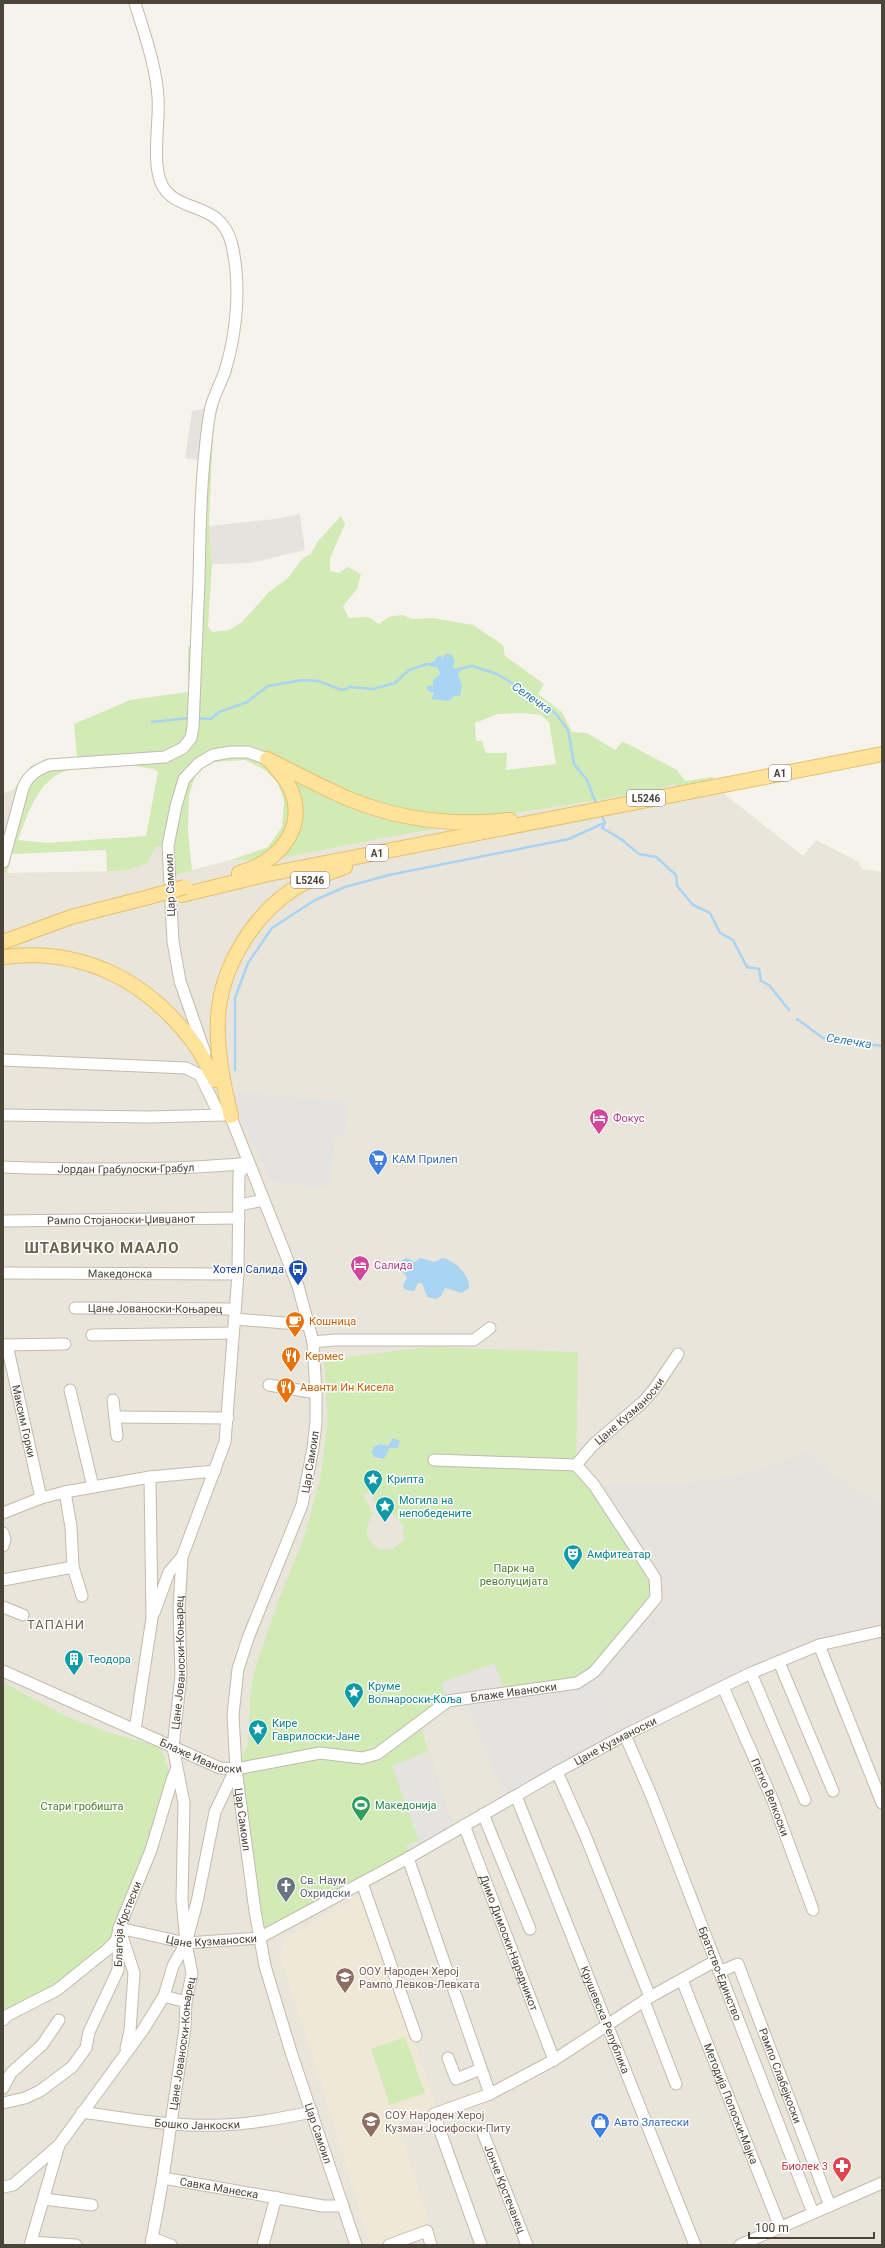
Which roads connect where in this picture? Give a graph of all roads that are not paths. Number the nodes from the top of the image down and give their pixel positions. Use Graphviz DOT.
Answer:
graph roads {
  1 [pos="135,3"];
  2 [pos="882,754"];
  3 [pos="267,759"];
  4 [pos="678,794"];
  5 [pos="572,813"];
  6 [pos="3,862"];
  7 [pos="184,891"];
  8 [pos="3,942"];
  9 [pos="3,957"];
  10 [pos="3,1060"];
  11 [pos="215,1080"];
  12 [pos="3,1115"];
  13 [pos="225,1115"];
  14 [pos="249,1163"];
  15 [pos="3,1167"];
  16 [pos="264,1200"];
  17 [pos="239,1205"];
  18 [pos="239,1218"];
  19 [pos="3,1221"];
  20 [pos="3,1273"];
  21 [pos="238,1274"];
  22 [pos="75,1308"];
  23 [pos="234,1314"];
  24 [pos="309,1326"];
  25 [pos="490,1328"];
  26 [pos="233,1333"];
  27 [pos="92,1335"];
  28 [pos="312,1342"];
  29 [pos="65,1344"];
  30 [pos="5,1345"];
  31 [pos="678,1354"];
  32 [pos="270,1385"];
  33 [pos="70,1390"];
  34 [pos="316,1393"];
  35 [pos="113,1400"];
  36 [pos="115,1417"];
  37 [pos="228,1418"];
  38 [pos="117,1436"];
  39 [pos="434,1460"];
  40 [pos="576,1465"];
  41 [pos="215,1471"];
  42 [pos="150,1477"];
  43 [pos="93,1486"];
  44 [pos="65,1492"];
  45 [pos="41,1498"];
  46 [pos="3,1513"];
  47 [pos="3,1533"];
  48 [pos="3,1546"];
  49 [pos="182,1557"];
  50 [pos="73,1567"];
  51 [pos="3,1580"];
  52 [pos="82,1596"];
  53 [pos="3,1607"];
  54 [pos="23,1615"];
  55 [pos="152,1618"];
  56 [pos="882,1631"];
  57 [pos="819,1645"];
  58 [pos="779,1662"];
  59 [pos="3,1671"];
  60 [pos="751,1673"];
  61 [pos="723,1687"];
  62 [pos="135,1730"];
  63 [pos="625,1735"];
  64 [pos="173,1747"];
  65 [pos="236,1769"];
  66 [pos="176,1770"];
  67 [pos="557,1772"];
  68 [pos="834,1791"];
  69 [pos="516,1796"];
  70 [pos="805,1800"];
  71 [pos="882,1803"];
  72 [pos="482,1814"];
  73 [pos="464,1825"];
  74 [pos="408,1858"];
  75 [pos="362,1883"];
  76 [pos="813,1910"];
  77 [pos="119,1928"];
  78 [pos="530,1929"];
  79 [pos="259,1938"];
  80 [pos="186,1943"];
  81 [pos="715,1961"];
  82 [pos="719,1972"];
  83 [pos="682,1980"];
  84 [pos="164,1996"];
  85 [pos="647,1999"];
  86 [pos="186,2002"];
  87 [pos="3,2020"];
  88 [pos="59,2020"];
  89 [pos="607,2025"];
  90 [pos="416,2036"];
  91 [pos="124,2054"];
  92 [pos="448,2058"];
  93 [pos="554,2060"];
  94 [pos="481,2069"];
  95 [pos="676,2084"];
  96 [pos="3,2088"];
  97 [pos="490,2094"];
  98 [pos="3,2103"];
  99 [pos="82,2112"];
  100 [pos="312,2112"];
  101 [pos="170,2124"];
  102 [pos="483,2133"];
  103 [pos="59,2146"];
  104 [pos="35,2168"];
  105 [pos="50,2175"];
  106 [pos="163,2178"];
  107 [pos="882,2183"];
  108 [pos="3,2187"];
  109 [pos="276,2197"];
  110 [pos="44,2199"];
  111 [pos="92,2205"];
  112 [pos="343,2206"];
  113 [pos="830,2206"];
  114 [pos="813,2214"];
  115 [pos="780,2227"];
  116 [pos="151,2242"];
  117 [pos="31,2244"];
  118 [pos="76,2245"];
  119 [pos="171,2245"];
  120 [pos="263,2245"];
  121 [pos="356,2245"];
  122 [pos="389,2245"];
  123 [pos="432,2245"];
  124 [pos="481,2245"];
  125 [pos="527,2245"];
  126 [pos="694,2245"];
  127 [pos="740,2245"];
  1 -- 6 [label="street"];
  2 -- 4 [label="main road, A1"];
  3 -- 5 [label="main road, L5246"];
  3 -- 7 [label="main road, L5246"];
  3 -- 11 [label="street, Цар Самоил / L5246"];
  4 -- 5 [label="main road, L5246"];
  5 -- 7 [label="main road, A1"];
  5 -- 13 [label="main road, L5246"];
  7 -- 8 [label="main road, A1"];
  9 -- 11 [label="main road, L5246"];
  10 -- 13 [label="street"];
  11 -- 13 [label="street, L5246"];
  12 -- 13 [label="street"];
  13 -- 14 [label="street, Цар Самоил / L5246"];
  14 -- 15 [label="street, Јордан Грабулоски-Грабул"];
  14 -- 16 [label="street, Цар Самоил / L5246"];
  14 -- 17 [label="street, Цане Јованоски-Коњарец"];
  16 -- 17 [label="street"];
  16 -- 24 [label="street, Цар Самоил / L5246"];
  17 -- 18 [label="street, Цане Јованоски-Коњарец"];
  18 -- 19 [label="street, Рампо Стојаноски-Џивџанот"];
  18 -- 21 [label="street, Цане Јованоски-Коњарец"];
  20 -- 21 [label="street, Македонска"];
  21 -- 23 [label="street, Цане Јованоски-Коњарец"];
  22 -- 23 [label="street, Цане Јованоски-Коњарец"];
  23 -- 24 [label="street, Цане Јованоски-Коњарец"];
  23 -- 26 [label="street, Цане Јованоски-Коњарец"];
  24 -- 28 [label="street, Цар Самоил / L5246"];
  25 -- 28 [label="street"];
  26 -- 27 [label="street, Цане Јованоски-Коњарец"];
  26 -- 37 [label="street, Цане Јованоски-Коњарец"];
  28 -- 34 [label="street, Цар Самоил / L5246"];
  29 -- 30 [label="street, Максим Горки"];
  30 -- 45 [label="street, Максим Горки"];
  31 -- 40 [label="street, Цане Кузманоски"];
  32 -- 34 [label="street"];
  33 -- 43 [label="street"];
  34 -- 65 [label="street, Цар Самоил / L5246"];
  35 -- 36 [label="street"];
  36 -- 37 [label="street"];
  36 -- 38 [label="street"];
  37 -- 41 [label="street, Цане Јованоски-Коњарец"];
  39 -- 40 [label="street"];
  40 -- 65 [label="street, Блаже Иваноски"];
  41 -- 42 [label="street"];
  41 -- 49 [label="street, Цане Јованоски-Коњарец"];
  42 -- 43 [label="street"];
  42 -- 55 [label="street"];
  43 -- 44 [label="street"];
  44 -- 45 [label="street"];
  44 -- 50 [label="street"];
  45 -- 46 [label="street"];
  47 -- 48 [label="street"];
  49 -- 55 [label="street"];
  49 -- 64 [label="street, Цане Јованоски-Коњарец"];
  50 -- 51 [label="street"];
  50 -- 52 [label="street"];
  53 -- 54 [label="street"];
  55 -- 62 [label="street"];
  56 -- 57 [label="street, Цане Кузманоски"];
  57 -- 58 [label="street, Цане Кузманоски"];
  57 -- 71 [label="street"];
  58 -- 60 [label="street, Цане Кузманоски"];
  58 -- 68 [label="street"];
  59 -- 62 [label="street, Блаже Иваноски"];
  60 -- 61 [label="street, Цане Кузманоски"];
  60 -- 70 [label="street"];
  61 -- 63 [label="street, Цане Кузманоски"];
  61 -- 76 [label="street, Петко Велкоски"];
  62 -- 64 [label="street, Блаже Иваноски"];
  63 -- 67 [label="street, Цане Кузманоски"];
  63 -- 81 [label="street, Братство-Единство"];
  64 -- 65 [label="street, Блаже Иваноски"];
  64 -- 66 [label="street, Цане Јованоски-Коњарец"];
  65 -- 79 [label="street, Цар Самоил / L5246"];
  65 -- 80 [label="street"];
  66 -- 77 [label="street, Благоја Крстески"];
  66 -- 80 [label="street, Цане Јованоски-Коњарец"];
  67 -- 69 [label="street, Цане Кузманоски"];
  67 -- 85 [label="street"];
  69 -- 72 [label="street, Цане Кузманоски"];
  69 -- 89 [label="street, Крушевска Република"];
  72 -- 73 [label="street, Цане Кузманоски"];
  72 -- 78 [label="street, Димо Димоски-Наредникот"];
  73 -- 74 [label="street, Цане Кузманоски"];
  73 -- 93 [label="street, Димо Димоски-Наредникот"];
  74 -- 75 [label="street, Цане Кузманоски"];
  74 -- 94 [label="street"];
  75 -- 79 [label="street, Цане Кузманоски"];
  75 -- 90 [label="street"];
  77 -- 80 [label="street, Цане Кузманоски"];
  77 -- 87 [label="street"];
  77 -- 91 [label="street"];
  77 -- 98 [label="street, Благоја Крстески"];
  79 -- 80 [label="street, Цане Кузманоски"];
  79 -- 100 [label="street, Цар Самоил / L5246"];
  80 -- 84 [label="street"];
  80 -- 86 [label="street, Цане Јованоски-Коњарец"];
  81 -- 82 [label="street, Братство-Единство"];
  81 -- 83 [label="street"];
  82 -- 113 [label="street, Рампо Слабејкоски"];
  82 -- 114 [label="street, Братство-Единство"];
  83 -- 85 [label="street"];
  83 -- 115 [label="street, Методија Попоски-Мајка"];
  84 -- 86 [label="street"];
  84 -- 91 [label="street"];
  85 -- 89 [label="street"];
  85 -- 95 [label="street"];
  86 -- 101 [label="street, Цане Јованоски-Коњарец"];
  88 -- 96 [label="street"];
  89 -- 93 [label="street"];
  89 -- 126 [label="street, Крушевска Република"];
  91 -- 99 [label="street"];
  92 -- 94 [label="street"];
  93 -- 97 [label="street"];
  94 -- 97 [label="street"];
  97 -- 124 [label="street"];
  99 -- 101 [label="street, Бошко Јанкоски"];
  99 -- 103 [label="street"];
  100 -- 101 [label="street, Бошко Јанкоски"];
  100 -- 112 [label="street, Цар Самоил / L5246"];
  101 -- 106 [label="street, Цане Јованоски-Коњарец"];
  102 -- 125 [label="street, Јонче Крстечанец"];
  103 -- 104 [label="street"];
  103 -- 105 [label="street"];
  104 -- 105 [label="street"];
  104 -- 108 [label="street"];
  105 -- 110 [label="street"];
  106 -- 109 [label="street, Савка Манеска"];
  106 -- 116 [label="street, Цане Јованоски-Коњарец"];
  107 -- 113 [label="street"];
  109 -- 112 [label="street, Савка Манеска"];
  109 -- 120 [label="street"];
  110 -- 111 [label="street"];
  110 -- 117 [label="street"];
  112 -- 121 [label="street, Цар Самоил / L5246"];
  113 -- 114 [label="street"];
  114 -- 115 [label="street"];
  115 -- 127 [label="street"];
  116 -- 119 [label="street"];
  117 -- 118 [label="street"];
  122 -- 123 [label="street"];
}
